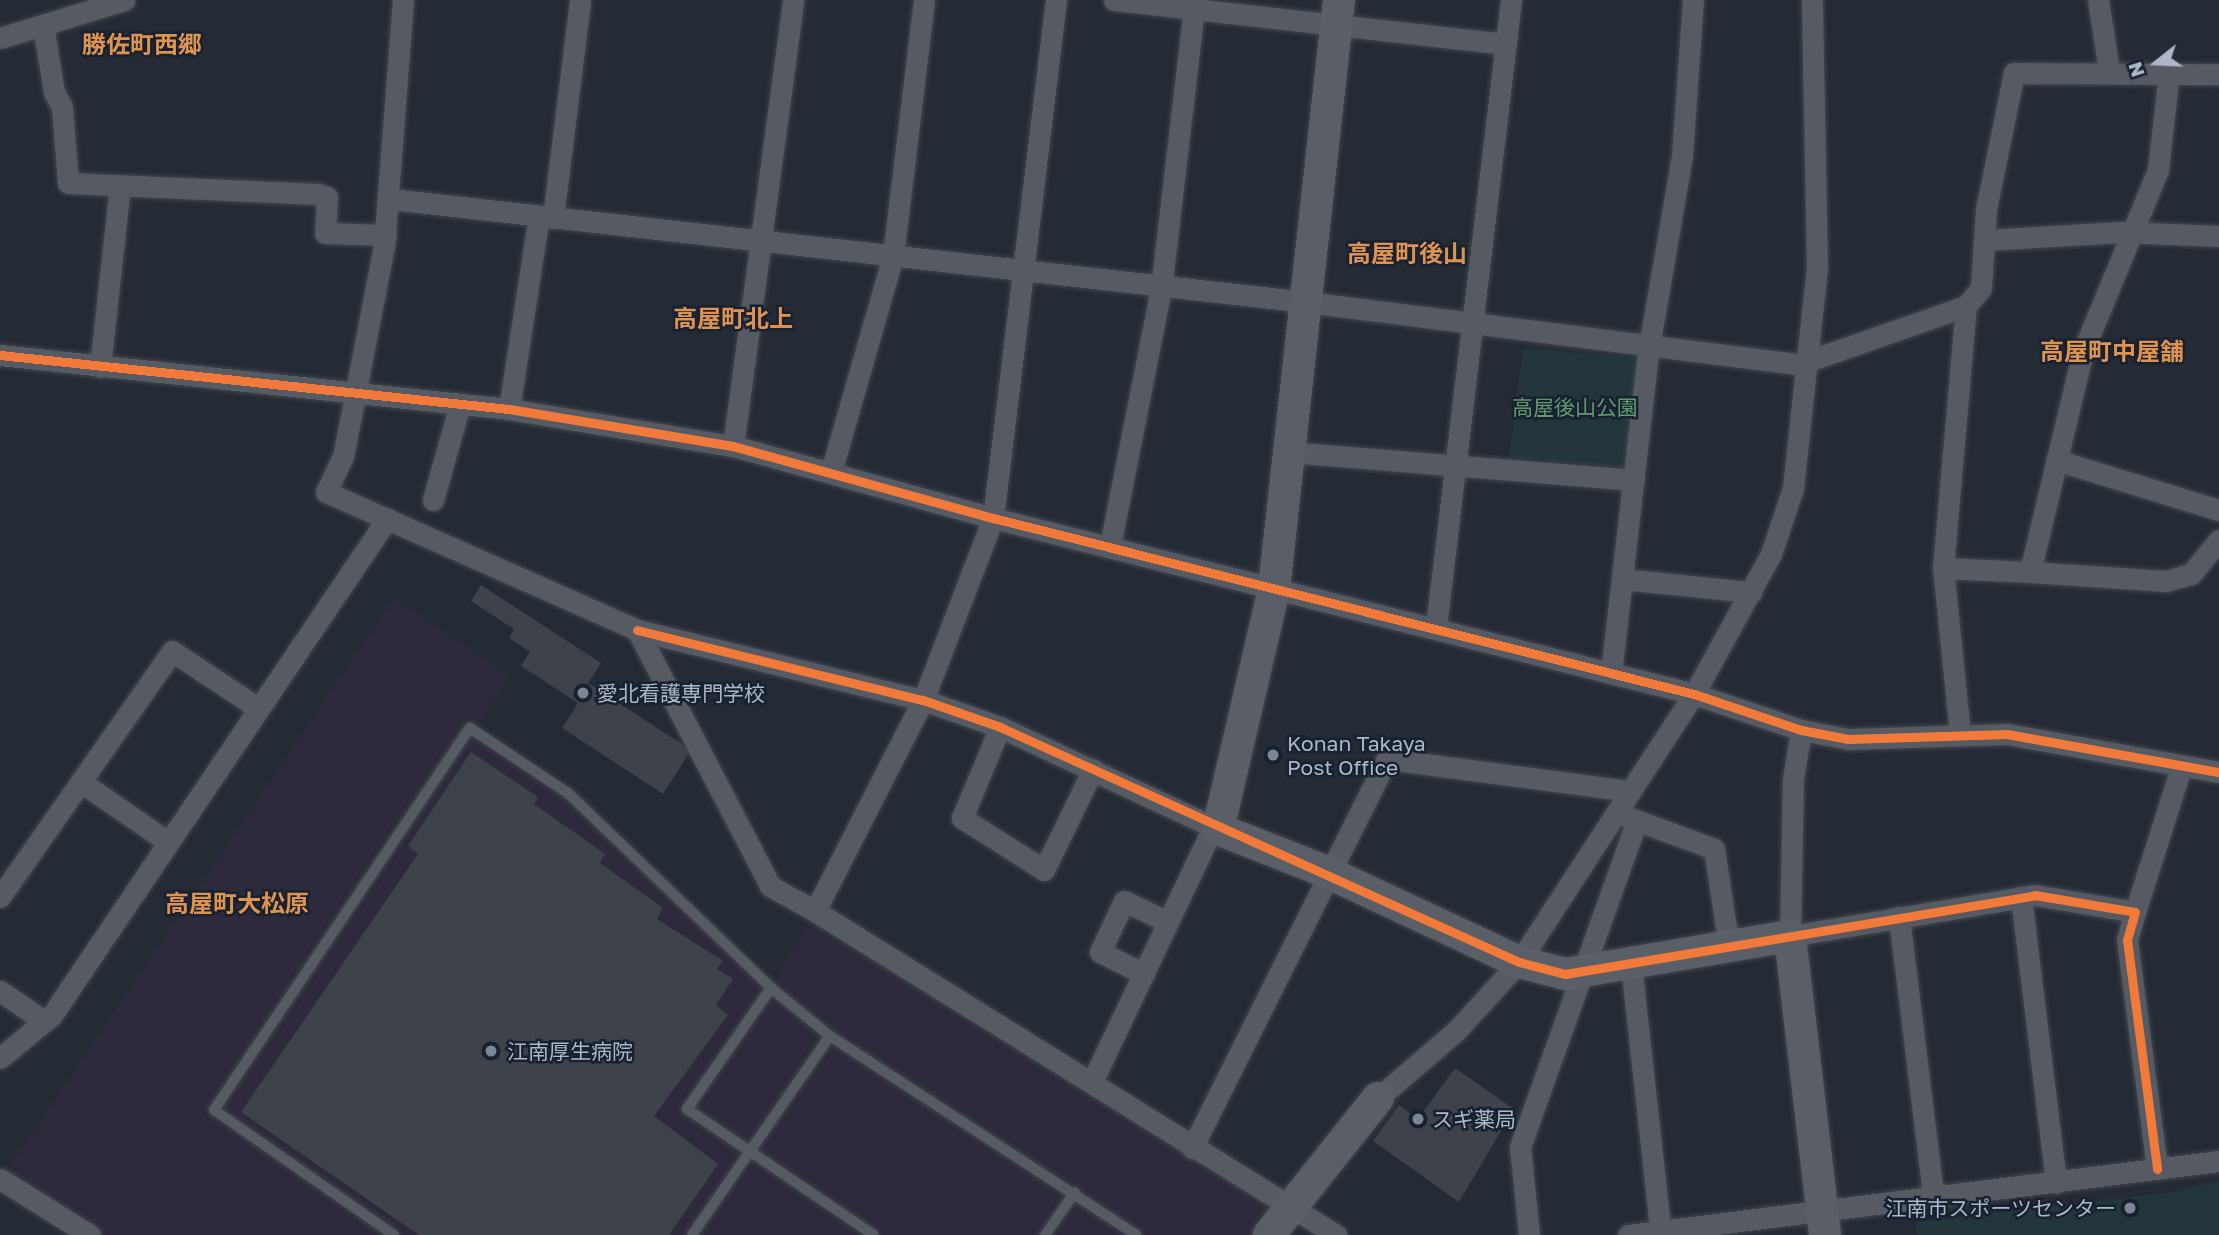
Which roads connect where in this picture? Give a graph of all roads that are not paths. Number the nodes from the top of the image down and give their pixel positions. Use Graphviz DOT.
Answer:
graph roads {
  1 [pos="124,0"];
  2 [pos="404,0"];
  3 [pos="580,0"];
  4 [pos="793,0"];
  5 [pos="924,0"];
  6 [pos="1056,0"];
  7 [pos="1114,0"];
  8 [pos="1511,0"];
  9 [pos="1693,0"];
  10 [pos="1812,0"];
  11 [pos="2098,0"];
  12 [pos="1194,4"];
  13 [pos="77,6"];
  14 [pos="1338,13"];
  15 [pos="43,26"];
  16 [pos="0,38"];
  17 [pos="1505,44"];
  18 [pos="2109,70"];
  19 [pos="2169,72"];
  20 [pos="2219,75"];
  21 [pos="120,185"];
  22 [pos="391,200"];
  23 [pos="546,217"];
  24 [pos="2134,232"];
  25 [pos="386,235"];
  26 [pos="2219,236"];
  27 [pos="1985,240"];
  28 [pos="764,241"];
  29 [pos="893,257"];
  30 [pos="1023,273"];
  31 [pos="1161,289"];
  32 [pos="1306,302"];
  33 [pos="1966,306"];
  34 [pos="1472,323"];
  35 [pos="1649,346"];
  36 [pos="0,355"];
  37 [pos="1805,364"];
  38 [pos="100,367"];
  39 [pos="354,393"];
  40 [pos="460,404"];
  41 [pos="509,409"];
  42 [pos="733,446"];
  43 [pos="1288,452"];
  44 [pos="2056,460"];
  45 [pos="1455,463"];
  46 [pos="831,472"];
  47 [pos="1634,480"];
  48 [pos="432,500"];
  49 [pos="2219,510"];
  50 [pos="993,518"];
  51 [pos="387,519"];
  52 [pos="2219,540"];
  53 [pos="1110,546"];
  54 [pos="1943,568"];
  55 [pos="2030,572"];
  56 [pos="1622,579"];
  57 [pos="1274,589"];
  58 [pos="1751,592"];
  59 [pos="1436,627"];
  60 [pos="637,630"];
  61 [pos="1611,673"];
  62 [pos="1694,694"];
  63 [pos="923,700"];
  64 [pos="258,708"];
  65 [pos="1000,727"];
  66 [pos="1801,730"];
  67 [pos="1959,734"];
  68 [pos="2181,768"];
  69 [pos="1093,769"];
  70 [pos="2219,772"];
  71 [pos="81,782"];
  72 [pos="1630,790"];
  73 [pos="1616,813"];
  74 [pos="1637,821"];
  75 [pos="1215,828"];
  76 [pos="168,842"];
  77 [pos="1329,873"];
  78 [pos="0,897"];
  79 [pos="2021,897"];
  80 [pos="815,911"];
  81 [pos="2136,912"];
  82 [pos="1899,917"];
  83 [pos="1168,922"];
  84 [pos="1790,936"];
  85 [pos="1728,947"];
  86 [pos="1519,962"];
  87 [pos="1631,964"];
  88 [pos="1583,973"];
  89 [pos="1144,974"];
  90 [pos="771,988"];
  91 [pos="0,991"];
  92 [pos="44,1021"];
  93 [pos="830,1036"];
  94 [pos="0,1058"];
  95 [pos="1092,1082"];
  96 [pos="1378,1098"];
  97 [pos="1192,1148"];
  98 [pos="749,1153"];
  99 [pos="2219,1161"];
  100 [pos="2157,1169"];
  101 [pos="0,1179"];
  102 [pos="2056,1183"];
  103 [pos="1074,1192"];
  104 [pos="1933,1194"];
  105 [pos="1290,1206"];
  106 [pos="1824,1221"];
  107 [pos="1660,1233"];
  108 [pos="90,1235"];
  109 [pos="394,1235"];
  110 [pos="692,1235"];
  111 [pos="874,1235"];
  112 [pos="1045,1235"];
  113 [pos="1136,1235"];
  114 [pos="1269,1235"];
  115 [pos="1336,1235"];
  116 [pos="1529,1235"];
  117 [pos="1629,1235"];
  1 -- 13 [label="street"];
  2 -- 22 [label="street"];
  3 -- 23 [label="street"];
  4 -- 28 [label="street"];
  5 -- 29 [label="street"];
  6 -- 30 [label="street"];
  7 -- 12 [label="street"];
  8 -- 17 [label="street"];
  9 -- 35 [label="street"];
  10 -- 37 [label="street"];
  11 -- 18 [label="street"];
  12 -- 14 [label="street"];
  12 -- 31 [label="street"];
  13 -- 15 [label="street"];
  14 -- 17 [label="street"];
  14 -- 32 [label="street"];
  15 -- 16 [label="street"];
  15 -- 21 [label="street"];
  17 -- 34 [label="street"];
  18 -- 19 [label="street"];
  18 -- 27 [label="street"];
  19 -- 20 [label="street"];
  19 -- 24 [label="street"];
  21 -- 25 [label="street"];
  21 -- 38 [label="street"];
  22 -- 23 [label="street"];
  22 -- 25 [label="street"];
  23 -- 28 [label="street"];
  23 -- 41 [label="street"];
  24 -- 26 [label="street"];
  24 -- 27 [label="street"];
  24 -- 44 [label="street"];
  25 -- 39 [label="street"];
  27 -- 33 [label="street"];
  28 -- 29 [label="street"];
  28 -- 42 [label="street"];
  29 -- 30 [label="street"];
  29 -- 46 [label="street"];
  30 -- 31 [label="street"];
  30 -- 50 [label="street"];
  31 -- 32 [label="street"];
  31 -- 53 [label="street"];
  32 -- 34 [label="street"];
  32 -- 43 [label="street"];
  33 -- 37 [label="street"];
  33 -- 54 [label="street"];
  34 -- 35 [label="street"];
  34 -- 45 [label="street"];
  35 -- 37 [label="street"];
  35 -- 47 [label="street"];
  36 -- 38 [label="street"];
  37 -- 58 [label="street"];
  38 -- 39 [label="street"];
  39 -- 40 [label="street"];
  39 -- 51 [label="street"];
  40 -- 41 [label="street"];
  40 -- 48 [label="street"];
  41 -- 42 [label="street"];
  42 -- 46 [label="street"];
  43 -- 45 [label="street"];
  43 -- 57 [label="street"];
  44 -- 49 [label="street"];
  44 -- 55 [label="street"];
  45 -- 47 [label="street"];
  45 -- 59 [label="street"];
  46 -- 50 [label="street"];
  47 -- 56 [label="street"];
  50 -- 53 [label="street"];
  50 -- 63 [label="street"];
  51 -- 60 [label="street"];
  51 -- 64 [label="street"];
  52 -- 55 [label="street"];
  53 -- 57 [label="street"];
  54 -- 55 [label="street"];
  54 -- 67 [label="street"];
  56 -- 58 [label="street"];
  56 -- 61 [label="street"];
  57 -- 59 [label="street"];
  57 -- 75 [label="street"];
  58 -- 62 [label="street"];
  59 -- 61 [label="street"];
  60 -- 63 [label="street"];
  60 -- 80 [label="street"];
  61 -- 62 [label="street"];
  62 -- 66 [label="street"];
  62 -- 72 [label="street"];
  63 -- 65 [label="street"];
  63 -- 80 [label="street"];
  64 -- 71 [label="street"];
  64 -- 76 [label="street"];
  65 -- 69 [label="street"];
  65 -- 69 [label="street"];
  66 -- 67 [label="street"];
  66 -- 84 [label="street"];
  67 -- 68 [label="street"];
  68 -- 70 [label="street"];
  68 -- 81 [label="street"];
  69 -- 75 [label="street"];
  71 -- 76 [label="street"];
  71 -- 78 [label="street"];
  72 -- 73 [label="street"];
  72 -- 77 [label="street"];
  73 -- 74 [label="street"];
  73 -- 86 [label="street"];
  74 -- 85 [label="street"];
  74 -- 88 [label="street"];
  75 -- 77 [label="street"];
  75 -- 83 [label="street"];
  76 -- 92 [label="street"];
  77 -- 86 [label="street"];
  77 -- 97 [label="street"];
  79 -- 81 [label="street"];
  79 -- 82 [label="street"];
  79 -- 102 [label="street"];
  80 -- 95 [label="street"];
  81 -- 100 [label="street"];
  82 -- 84 [label="street"];
  82 -- 104 [label="street"];
  83 -- 89 [label="street"];
  83 -- 89 [label="street"];
  84 -- 85 [label="street"];
  84 -- 106 [label="street"];
  85 -- 87 [label="street"];
  86 -- 88 [label="street"];
  86 -- 96 [label="street"];
  87 -- 88 [label="street"];
  87 -- 107 [label="street"];
  88 -- 116 [label="street"];
  89 -- 95 [label="street"];
  90 -- 93 [label="lane"];
  90 -- 98 [label="lane"];
  90 -- 109 [label="lane"];
  91 -- 92 [label="street"];
  92 -- 94 [label="street"];
  93 -- 98 [label="lane"];
  93 -- 103 [label="lane"];
  95 -- 97 [label="street"];
  96 -- 105 [label="street"];
  97 -- 105 [label="street"];
  98 -- 110 [label="lane"];
  98 -- 111 [label="lane"];
  99 -- 100 [label="street"];
  100 -- 102 [label="street"];
  101 -- 108 [label="street"];
  102 -- 104 [label="street"];
  103 -- 112 [label="lane"];
  103 -- 113 [label="lane"];
  104 -- 106 [label="street"];
  105 -- 114 [label="street"];
  105 -- 115 [label="street"];
  106 -- 107 [label="street"];
  107 -- 117 [label="street"];
}
